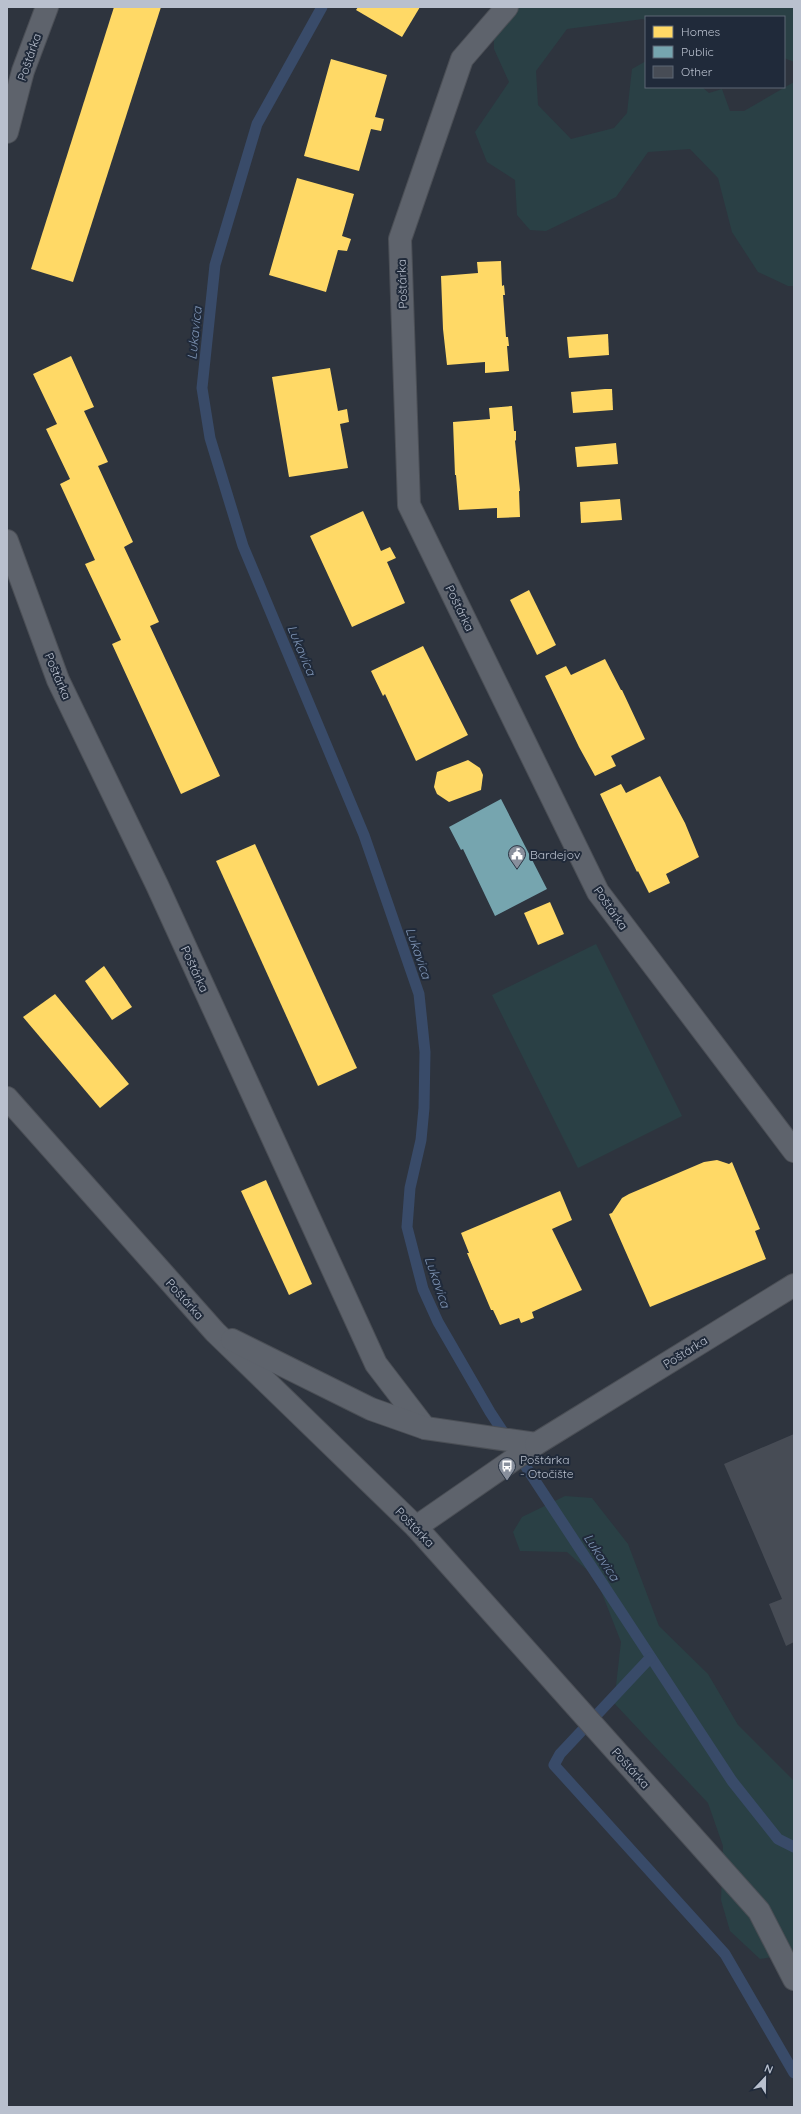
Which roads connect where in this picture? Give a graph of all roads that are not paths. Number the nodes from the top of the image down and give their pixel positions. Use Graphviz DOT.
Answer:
graph roads {
  1 [pos="47,7"];
  2 [pos="507,7"];
  3 [pos="7,132"];
  4 [pos="7,541"];
  5 [pos="7,1098"];
  6 [pos="794,1151"];
  7 [pos="794,1285"];
  8 [pos="216,1332"];
  9 [pos="425,1428"];
  10 [pos="536,1444"];
  11 [pos="416,1527"];
  12 [pos="794,1979"];
  1 -- 3 [label="street, Poštárka"];
  2 -- 6 [label="street, Poštárka"];
  4 -- 9 [label="street, Poštárka"];
  5 -- 8 [label="street, Poštárka"];
  7 -- 10 [label="street, Poštárka"];
  8 -- 9 [label="street"];
  8 -- 11 [label="street, Poštárka"];
  9 -- 10 [label="street"];
  10 -- 11 [label="street, Poštárka"];
  11 -- 12 [label="street, Poštárka"];
}
